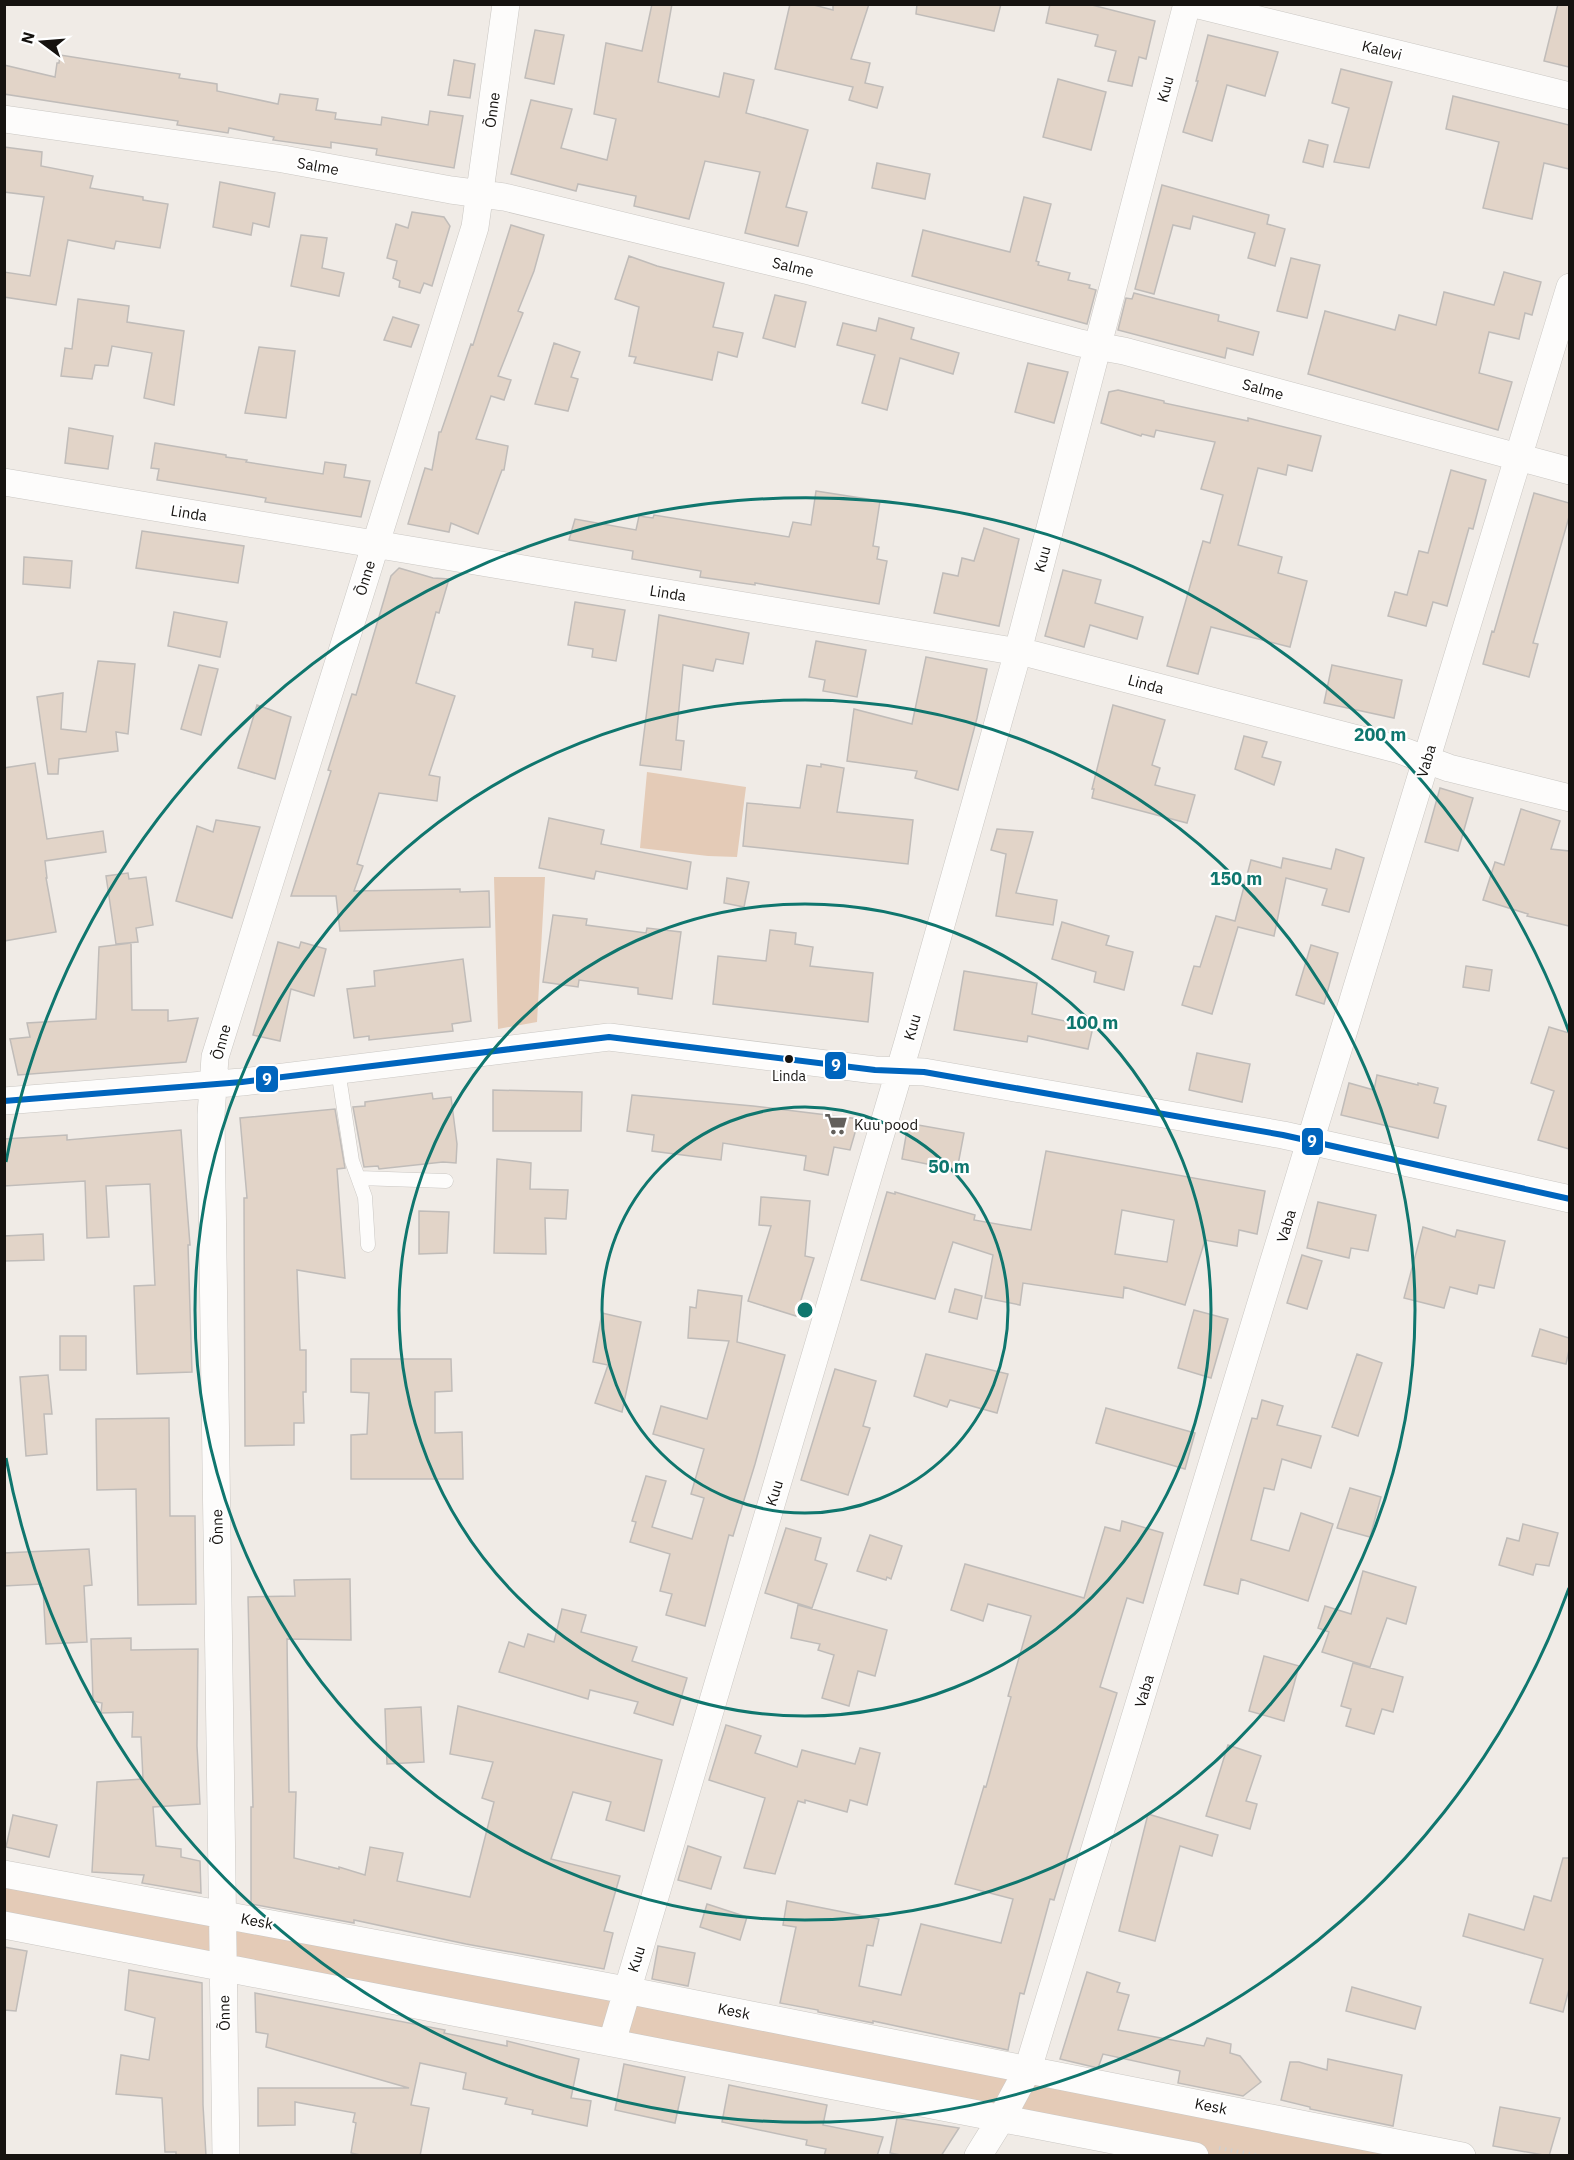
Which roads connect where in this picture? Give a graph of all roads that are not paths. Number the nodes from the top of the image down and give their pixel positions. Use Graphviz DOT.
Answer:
graph roads {
  1 [pos="506,4"];
  2 [pos="1187,4"];
  3 [pos="1194,4"];
  4 [pos="1569,96"];
  5 [pos="4,119"];
  6 [pos="480,194"];
  7 [pos="1569,287"];
  8 [pos="1098,346"];
  9 [pos="1518,457"];
  10 [pos="1569,471"];
  11 [pos="4,483"];
  12 [pos="376,544"];
  13 [pos="1018,652"];
  14 [pos="1427,760"];
  15 [pos="1569,798"];
  16 [pos="338,1070"];
  17 [pos="899,1071"];
  18 [pos="213,1084"];
  19 [pos="4,1101"];
  20 [pos="1311,1142"];
  21 [pos="359,1178"];
  22 [pos="446,1181"];
  23 [pos="1569,1199"];
  24 [pos="368,1245"];
  25 [pos="4,1874"];
  26 [pos="222,1914"];
  27 [pos="4,1925"];
  28 [pos="223,1966"];
  29 [pos="626,1990"];
  30 [pos="612,2042"];
  31 [pos="1028,2069"];
  32 [pos="1001,2119"];
  33 [pos="226,2156"];
  34 [pos="978,2156"];
  35 [pos="1195,2156"];
  36 [pos="1462,2156"];
  1 -- 6 [label="street, Õnne"];
  2 -- 8 [label="street, Kuu"];
  3 -- 4 [label="street, Kalevi"];
  5 -- 6 [label="street, Salme"];
  6 -- 8 [label="street, Salme"];
  6 -- 12 [label="street, Õnne"];
  7 -- 9 [label="street, Vaba"];
  8 -- 9 [label="street, Salme"];
  8 -- 13 [label="street, Kuu"];
  9 -- 10 [label="street, Salme"];
  9 -- 14 [label="street, Vaba"];
  11 -- 12 [label="street, Linda"];
  12 -- 13 [label="street, Linda"];
  12 -- 18 [label="street, Õnne"];
  13 -- 14 [label="street, Linda"];
  13 -- 17 [label="street, Kuu"];
  14 -- 15 [label="street, Linda"];
  14 -- 20 [label="street, Vaba"];
  16 -- 17 [label="street"];
  16 -- 18 [label="street"];
  16 -- 21 [label="lane"];
  17 -- 20 [label="street"];
  17 -- 29 [label="street, Kuu"];
  18 -- 19 [label="street"];
  18 -- 26 [label="street, Õnne"];
  20 -- 23 [label="street"];
  20 -- 31 [label="street, Vaba"];
  21 -- 22 [label="lane"];
  21 -- 24 [label="lane"];
  25 -- 26 [label="street, Kesk"];
  26 -- 28 [label="street, Õnne"];
  26 -- 29 [label="street, Kesk"];
  27 -- 28 [label="street"];
  28 -- 30 [label="street"];
  28 -- 33 [label="street, Õnne"];
  29 -- 30 [label="street, Kuu"];
  29 -- 31 [label="street, Kesk"];
  30 -- 32 [label="street"];
  31 -- 32 [label="street, Vaba"];
  31 -- 36 [label="street, Kesk"];
  32 -- 34 [label="street, Vaba"];
  32 -- 35 [label="street"];
}
